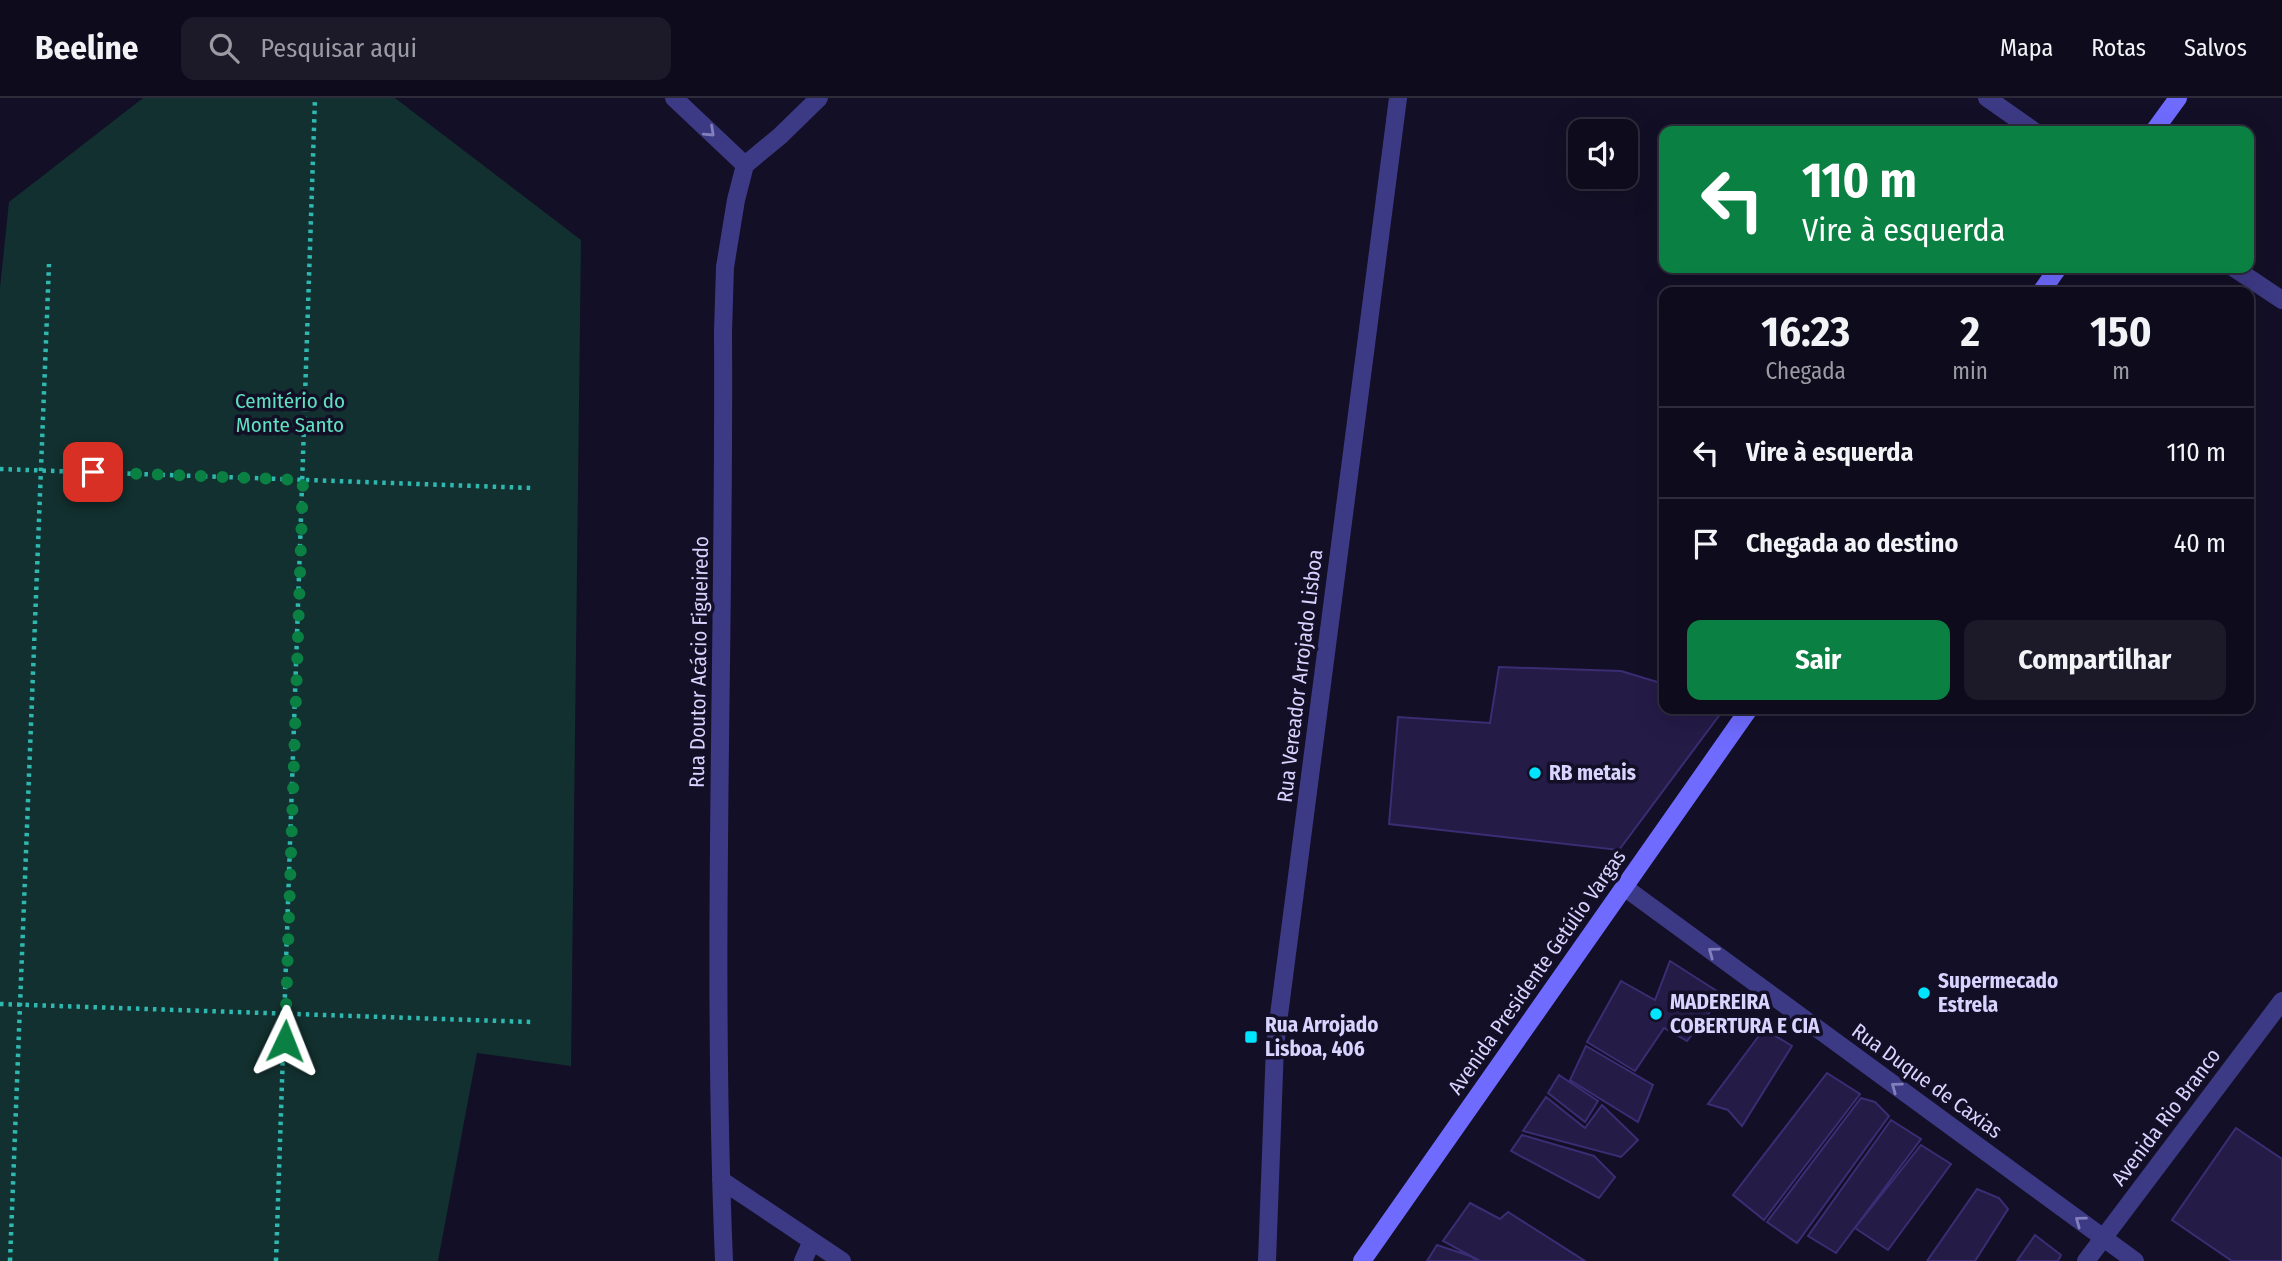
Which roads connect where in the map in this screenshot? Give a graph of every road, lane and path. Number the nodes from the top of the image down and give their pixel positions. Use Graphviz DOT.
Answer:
graph roads {
  1 [pos="315,98"];
  2 [pos="674,98"];
  3 [pos="819,98"];
  4 [pos="1398,98"];
  5 [pos="1986,98"];
  6 [pos="2178,98"];
  7 [pos="2027,126"];
  8 [pos="2158,126"];
  9 [pos="746,166"];
  10 [pos="49,264"];
  11 [pos="2242,273"];
  12 [pos="2282,300"];
  13 [pos="0,469"];
  14 [pos="41,471"];
  15 [pos="303,480"];
  16 [pos="531,488"];
  17 [pos="1745,714"];
  18 [pos="1624,887"];
  19 [pos="2282,1001"];
  20 [pos="0,1004"];
  21 [pos="20,1004"];
  22 [pos="285,1014"];
  23 [pos="531,1022"];
  24 [pos="721,1180"];
  25 [pos="2102,1238"];
  26 [pos="812,1241"];
  27 [pos="10,1261"];
  28 [pos="276,1261"];
  29 [pos="724,1261"];
  30 [pos="803,1261"];
  31 [pos="842,1261"];
  32 [pos="1267,1261"];
  33 [pos="1362,1261"];
  34 [pos="2086,1261"];
  35 [pos="2135,1261"];
  1 -- 15 [label="path"];
  2 -- 9 [label="street, one-way"];
  3 -- 9 [label="street"];
  4 -- 32 [label="street, Rua Vereador Arrojado Lisboa"];
  5 -- 7 [label="street"];
  6 -- 8 [label="main road"];
  9 -- 24 [label="street, Rua Doutor Acácio Figueiredo"];
  10 -- 14 [label="path"];
  11 -- 12 [label="street"];
  13 -- 14 [label="path"];
  14 -- 15 [label="path"];
  14 -- 21 [label="path"];
  15 -- 16 [label="path"];
  15 -- 22 [label="path"];
  17 -- 18 [label="main road, Avenida Presidente Getúlio Vargas"];
  25 -- 18 [label="street, Rua Duque de Caxias, one-way"];
  18 -- 33 [label="main road, Avenida Presidente Getúlio Vargas"];
  19 -- 25 [label="street, Avenida Rio Branco"];
  20 -- 21 [label="path"];
  21 -- 22 [label="path"];
  21 -- 27 [label="path"];
  22 -- 23 [label="path"];
  22 -- 28 [label="path"];
  24 -- 26 [label="street"];
  24 -- 29 [label="street, Rua Doutor Acácio Figueiredo"];
  25 -- 34 [label="street, Avenida Rio Branco"];
  25 -- 35 [label="street, Rua Duque de Caxias"];
  26 -- 30 [label="street"];
  26 -- 31 [label="street"];
}
